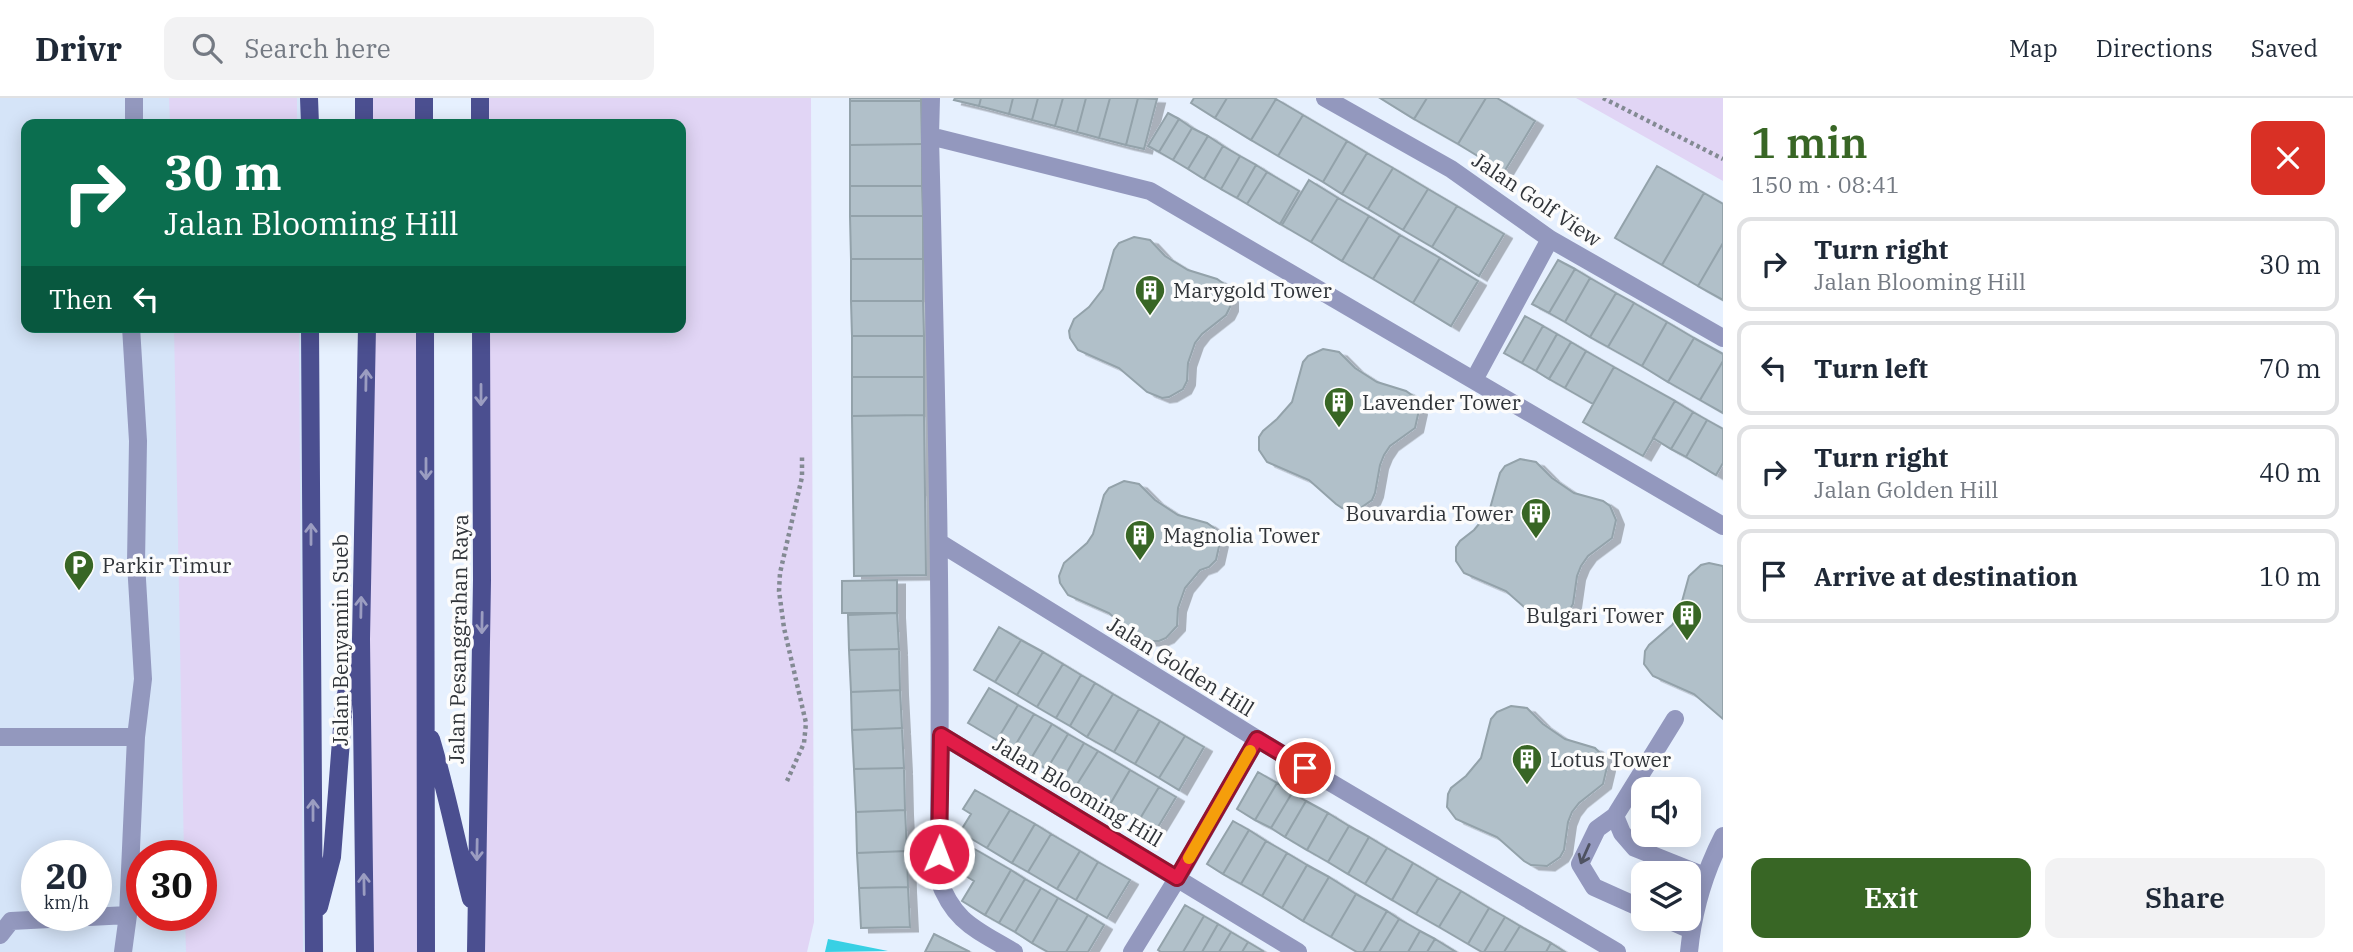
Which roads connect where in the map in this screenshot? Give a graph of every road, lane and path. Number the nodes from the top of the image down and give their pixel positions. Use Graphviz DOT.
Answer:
graph roads {
  1 [pos="134,98"];
  2 [pos="309,98"];
  3 [pos="424,98"];
  4 [pos="480,98"];
  5 [pos="932,98"];
  6 [pos="1325,98"];
  7 [pos="1602,98"];
  8 [pos="363,100"];
  9 [pos="134,119"];
  10 [pos="310,119"];
  11 [pos="364,119"];
  12 [pos="424,119"];
  13 [pos="480,119"];
  14 [pos="930,136"];
  15 [pos="1723,159"];
  16 [pos="1550,239"];
  17 [pos="131,333"];
  18 [pos="310,333"];
  19 [pos="367,333"];
  20 [pos="425,333"];
  21 [pos="481,333"];
  22 [pos="1723,338"];
  23 [pos="1474,380"];
  24 [pos="802,454"];
  25 [pos="1723,526"];
  26 [pos="940,543"];
  27 [pos="361,639"];
  28 [pos="1675,719"];
  29 [pos="426,723"];
  30 [pos="941,735"];
  31 [pos="0,737"];
  32 [pos="136,737"];
  33 [pos="1257,739"];
  34 [pos="788,781"];
  35 [pos="1615,816"];
  36 [pos="1723,836"];
  37 [pos="131,840"];
  38 [pos="1712,872"];
  39 [pos="1177,878"];
  40 [pos="1701,896"];
  41 [pos="1631,904"];
  42 [pos="126,915"];
  43 [pos="476,919"];
  44 [pos="313,924"];
  45 [pos="126,930"];
  46 [pos="1691,931"];
  47 [pos="0,935"];
  48 [pos="123,952"];
  49 [pos="314,952"];
  50 [pos="365,952"];
  51 [pos="426,952"];
  52 [pos="476,952"];
  53 [pos="1014,952"];
  54 [pos="1132,952"];
  55 [pos="1298,952"];
  56 [pos="1617,952"];
  57 [pos="1689,952"];
  1 -- 9 [label="street"];
  2 -- 10 [label="main road"];
  3 -- 12 [label="main road"];
  4 -- 13 [label="main road"];
  5 -- 14 [label="street"];
  6 -- 16 [label="street, Jalan Golf View"];
  7 -- 15 [label="path"];
  8 -- 11 [label="main road"];
  14 -- 23 [label="street"];
  14 -- 26 [label="street"];
  16 -- 22 [label="street, Jalan Golf View"];
  16 -- 23 [label="street"];
  17 -- 32 [label="street"];
  44 -- 18 [label="main road, one-way"];
  27 -- 19 [label="main road, Jalan Benyamin Sueb, one-way"];
  20 -- 29 [label="main road, one-way"];
  21 -- 43 [label="main road, Jalan Pesanggrahan Raya, one-way"];
  23 -- 25 [label="street"];
  24 -- 34 [label="path"];
  26 -- 30 [label="street"];
  26 -- 33 [label="street, Jalan Golden Hill"];
  27 -- 44 [label="main road"];
  50 -- 27 [label="main road, Jalan Benyamin Sueb, one-way"];
  28 -- 35 [label="street"];
  29 -- 43 [label="main road"];
  29 -- 51 [label="main road"];
  30 -- 39 [label="street, Jalan Blooming Hill"];
  30 -- 53 [label="street"];
  31 -- 32 [label="street"];
  32 -- 37 [label="street"];
  33 -- 39 [label="street"];
  33 -- 56 [label="street, Jalan Golden Hill"];
  35 -- 38 [label="street"];
  35 -- 41 [label="street, one-way"];
  36 -- 38 [label="street"];
  38 -- 40 [label="street"];
  39 -- 54 [label="street"];
  39 -- 55 [label="street, Jalan Blooming Hill"];
  42 -- 47 [label="street"];
  43 -- 52 [label="main road, Jalan Pesanggrahan Raya"];
  44 -- 49 [label="main road"];
  45 -- 48 [label="street"];
  46 -- 57 [label="street"];
}
